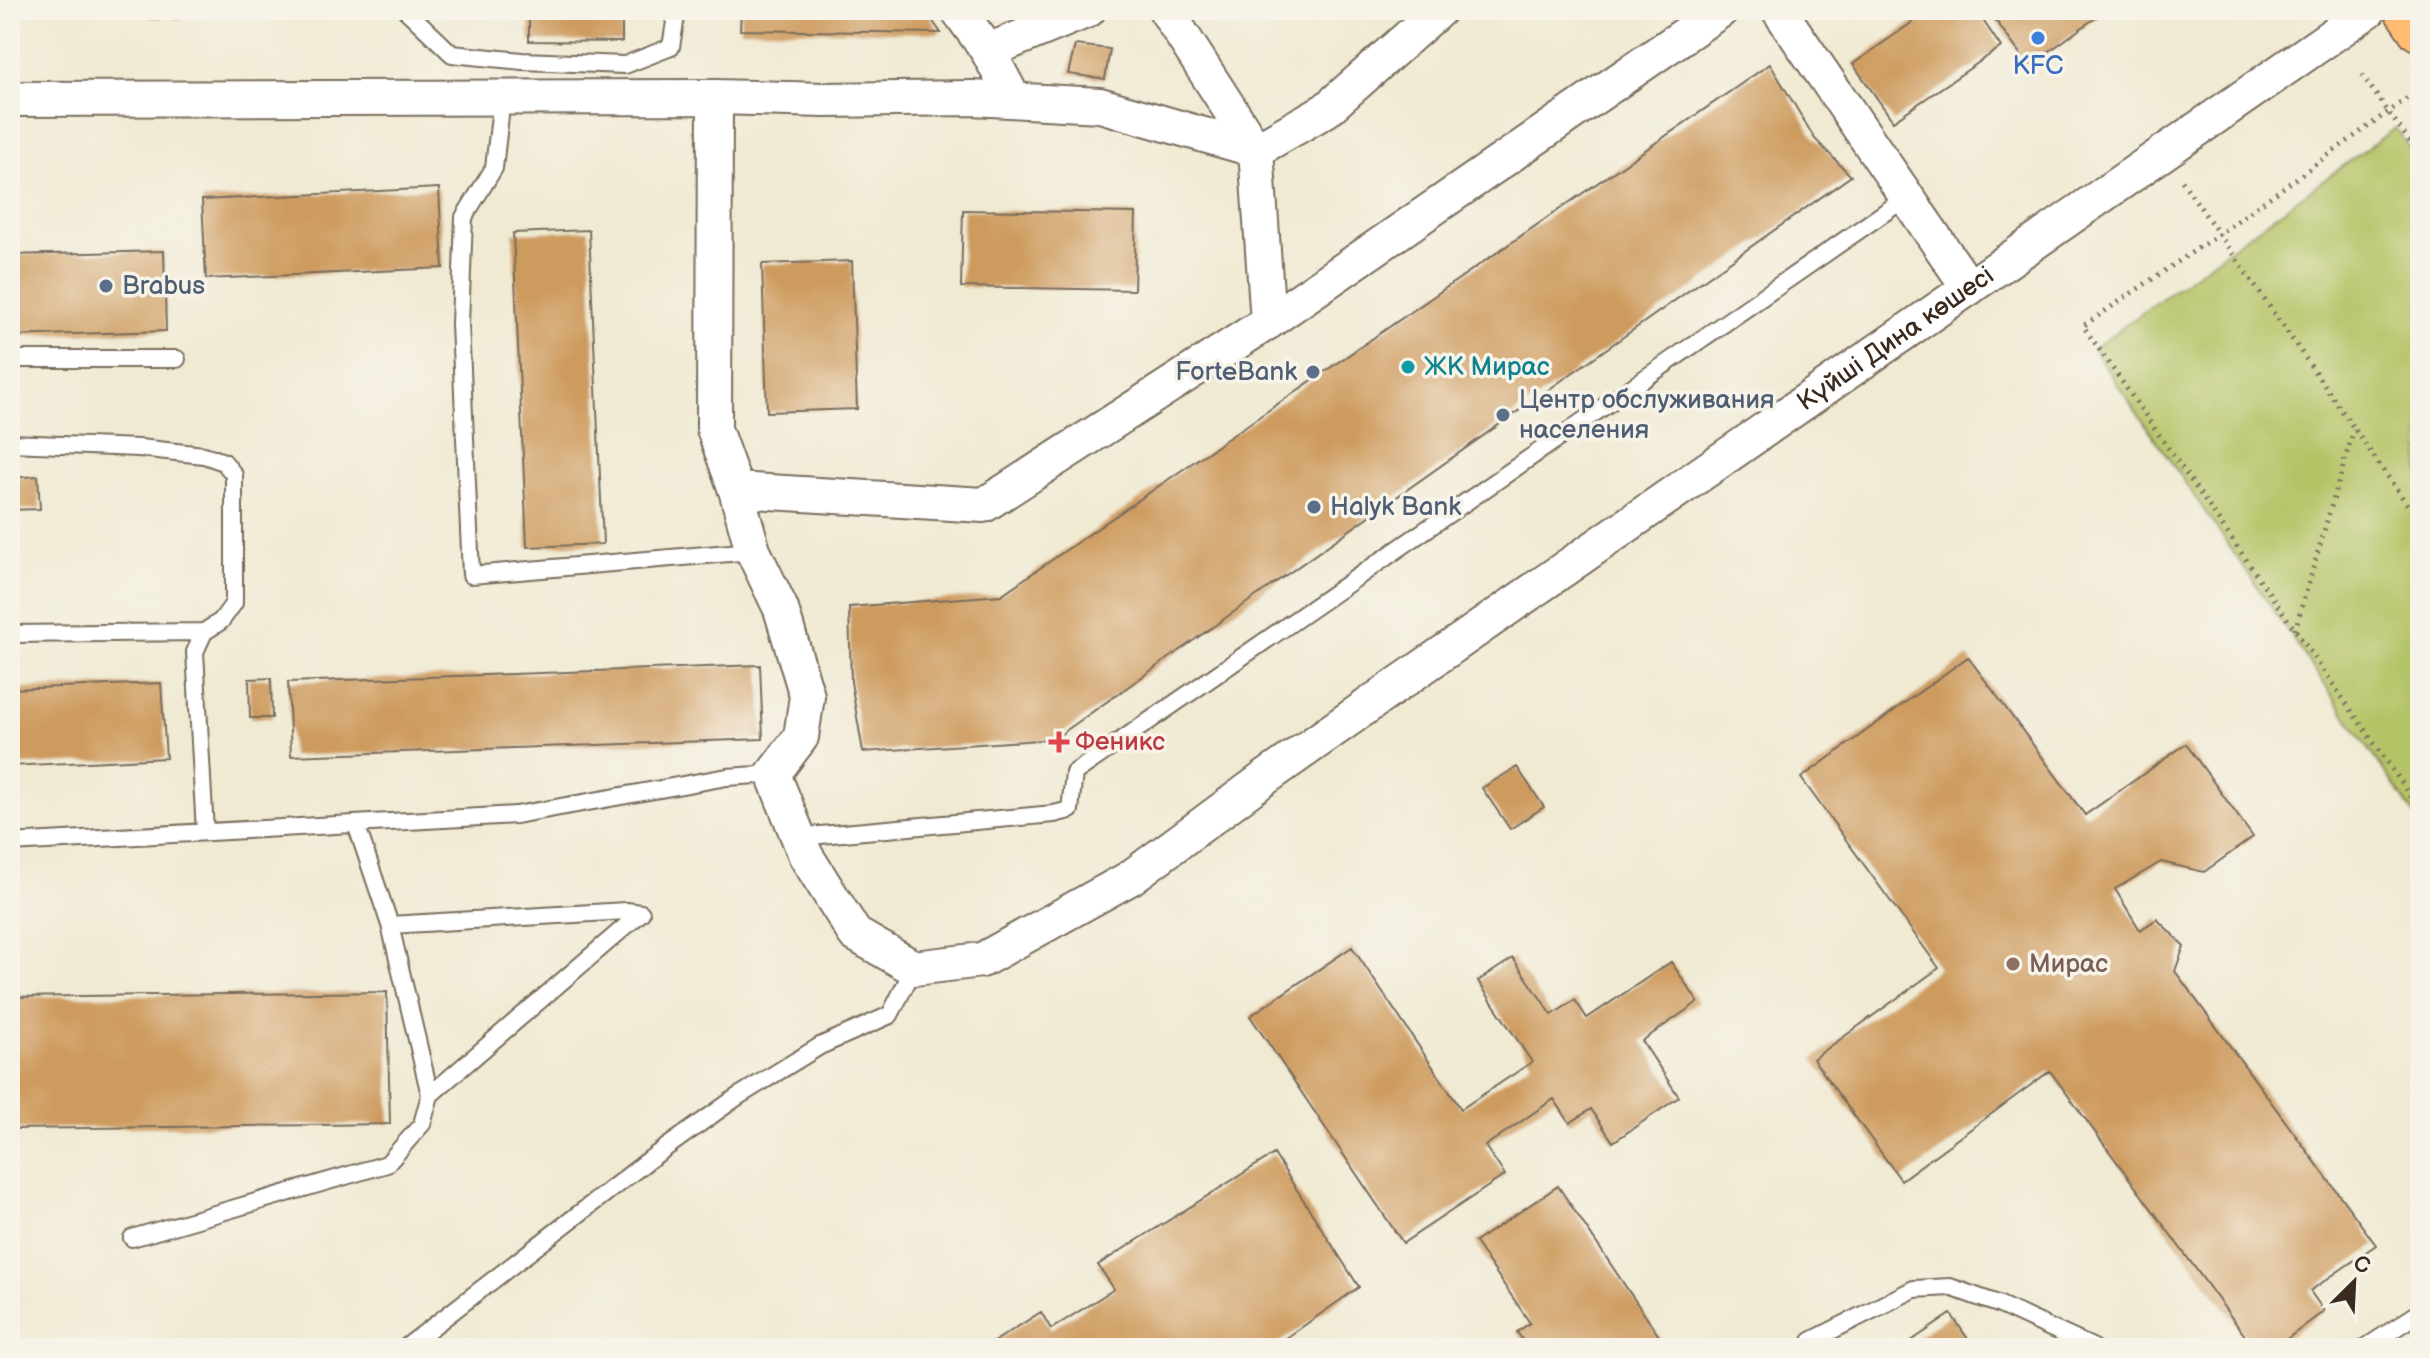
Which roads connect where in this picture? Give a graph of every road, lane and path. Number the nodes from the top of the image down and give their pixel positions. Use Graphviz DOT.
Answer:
graph roads {
  1 [pos="145,10"];
  2 [pos="176,10"];
  3 [pos="406,10"];
  4 [pos="677,10"];
  5 [pos="958,10"];
  6 [pos="1088,10"];
  7 [pos="1166,10"];
  8 [pos="1439,10"];
  9 [pos="1721,10"];
  10 [pos="1779,10"];
  11 [pos="2369,10"];
  12 [pos="2407,10"];
  13 [pos="2420,29"];
  14 [pos="988,51"];
  15 [pos="2362,75"];
  16 [pos="2420,89"];
  17 [pos="715,97"];
  18 [pos="502,98"];
  19 [pos="10,99"];
  20 [pos="1014,100"];
  21 [pos="2388,112"];
  22 [pos="1256,150"];
  23 [pos="2163,153"];
  24 [pos="2420,156"];
  25 [pos="1907,197"];
  26 [pos="2219,234"];
  27 [pos="1969,288"];
  28 [pos="1268,322"];
  29 [pos="10,359"];
  30 [pos="177,359"];
  31 [pos="2354,428"];
  32 [pos="10,443"];
  33 [pos="736,490"];
  34 [pos="2420,523"];
  35 [pos="753,551"];
  36 [pos="2295,630"];
  37 [pos="204,632"];
  38 [pos="10,634"];
  39 [pos="773,774"];
  40 [pos="2420,809"];
  41 [pos="356,824"];
  42 [pos="205,832"];
  43 [pos="798,837"];
  44 [pos="10,843"];
  45 [pos="390,925"];
  46 [pos="914,968"];
  47 [pos="430,1095"];
  48 [pos="132,1238"];
  49 [pos="2420,1312"];
  50 [pos="1811,1341"];
  51 [pos="405,1348"];
  52 [pos="2094,1348"];
  53 [pos="2365,1348"];
  1 -- 2 [label="lane"];
  3 -- 4 [label="lane"];
  5 -- 14 [label="street"];
  6 -- 14 [label="street"];
  7 -- 22 [label="street"];
  8 -- 22 [label="street"];
  9 -- 28 [label="street"];
  10 -- 25 [label="street"];
  11 -- 23 [label="street, Күйші Дина көшесі"];
  12 -- 13 [label="main road"];
  14 -- 20 [label="street"];
  15 -- 21 [label="path"];
  16 -- 21 [label="path"];
  17 -- 18 [label="street"];
  17 -- 20 [label="street"];
  17 -- 33 [label="street"];
  18 -- 19 [label="street"];
  18 -- 35 [label="lane"];
  20 -- 22 [label="street"];
  21 -- 24 [label="path"];
  21 -- 26 [label="path"];
  22 -- 28 [label="street"];
  23 -- 26 [label="path"];
  23 -- 27 [label="street, Күйші Дина көшесі"];
  25 -- 27 [label="street"];
  25 -- 43 [label="lane"];
  26 -- 31 [label="path"];
  26 -- 36 [label="path"];
  27 -- 46 [label="street, Күйші Дина көшесі"];
  28 -- 33 [label="street"];
  29 -- 30 [label="lane"];
  31 -- 34 [label="path"];
  31 -- 36 [label="path"];
  32 -- 37 [label="lane"];
  33 -- 35 [label="street"];
  35 -- 39 [label="street"];
  36 -- 40 [label="path"];
  37 -- 38 [label="lane"];
  37 -- 42 [label="lane"];
  39 -- 41 [label="lane"];
  39 -- 43 [label="street"];
  41 -- 42 [label="lane"];
  41 -- 45 [label="lane"];
  42 -- 44 [label="lane"];
  43 -- 46 [label="street"];
  45 -- 47 [label="lane"];
  45 -- 47 [label="lane"];
  46 -- 51 [label="lane"];
  47 -- 48 [label="lane"];
  49 -- 53 [label="lane"];
  50 -- 52 [label="lane"];
}
